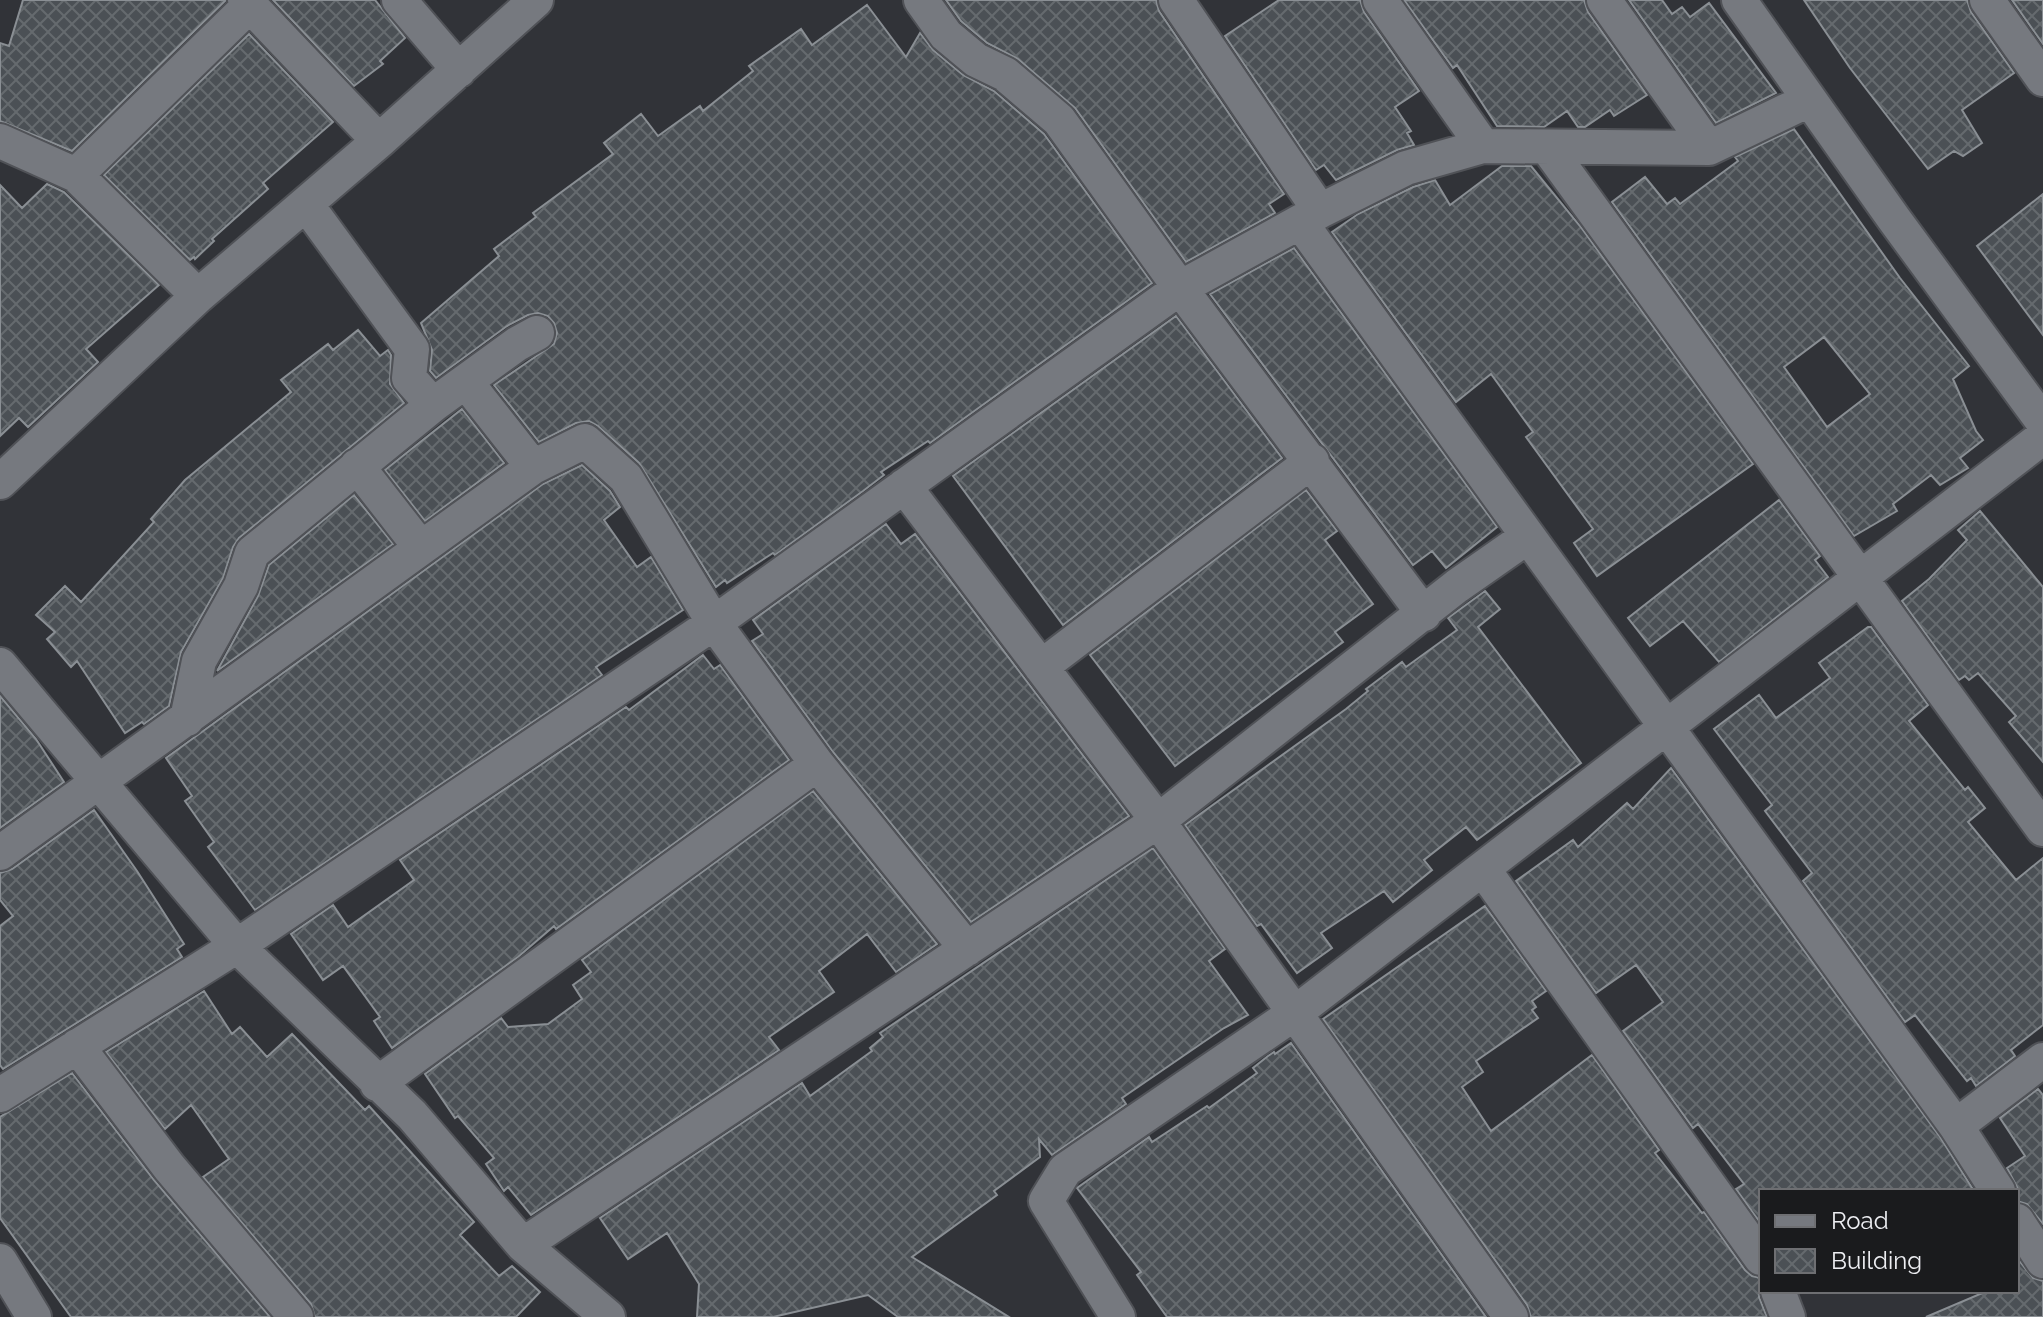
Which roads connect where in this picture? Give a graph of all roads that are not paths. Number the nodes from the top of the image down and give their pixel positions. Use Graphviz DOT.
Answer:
graph roads {
  1 [pos="399,0"];
  2 [pos="536,0"];
  3 [pos="921,0"];
  4 [pos="1176,0"];
  5 [pos="1380,0"];
  6 [pos="1604,0"];
  7 [pos="1739,0"];
  8 [pos="1987,0"];
  9 [pos="248,2"];
  10 [pos="459,70"];
  11 [pos="2043,79"];
  12 [pos="1809,100"];
  13 [pos="0,141"];
  14 [pos="379,141"];
  15 [pos="1483,146"];
  16 [pos="1547,147"];
  17 [pos="1709,148"];
  18 [pos="76,175"];
  19 [pos="306,204"];
  20 [pos="1310,216"];
  21 [pos="1180,288"];
  22 [pos="198,296"];
  23 [pos="537,333"];
  24 [pos="466,382"];
  25 [pos="433,405"];
  26 [pos="2043,422"];
  27 [pos="2043,437"];
  28 [pos="1312,461"];
  29 [pos="357,466"];
  30 [pos="533,467"];
  31 [pos="0,482"];
  32 [pos="904,486"];
  33 [pos="1527,537"];
  34 [pos="421,548"];
  35 [pos="1860,580"];
  36 [pos="1424,614"];
  37 [pos="714,623"];
  38 [pos="0,665"];
  39 [pos="1041,667"];
  40 [pos="187,719"];
  41 [pos="1666,729"];
  42 [pos="817,764"];
  43 [pos="99,781"];
  44 [pos="1158,821"];
  45 [pos="2043,829"];
  46 [pos="0,853"];
  47 [pos="1483,869"];
  48 [pos="237,946"];
  49 [pos="967,949"];
  50 [pos="1295,1013"];
  51 [pos="77,1046"];
  52 [pos="2043,1060"];
  53 [pos="377,1084"];
  54 [pos="0,1095"];
  55 [pos="1956,1126"];
  56 [pos="1997,1189"];
  57 [pos="2019,1224"];
  58 [pos="523,1245"];
  59 [pos="1759,1255"];
  60 [pos="0,1261"];
  61 [pos="2043,1261"];
  62 [pos="1779,1293"];
  63 [pos="34,1317"];
  64 [pos="296,1317"];
  65 [pos="608,1317"];
  66 [pos="1118,1317"];
  67 [pos="1511,1317"];
  68 [pos="1788,1317"];
  1 -- 10 [label="street"];
  2 -- 10 [label="street"];
  3 -- 21 [label="street"];
  4 -- 20 [label="street"];
  5 -- 15 [label="street"];
  6 -- 17 [label="street"];
  7 -- 12 [label="street"];
  8 -- 11 [label="street"];
  9 -- 14 [label="street"];
  9 -- 18 [label="street"];
  10 -- 14 [label="street"];
  12 -- 17 [label="street"];
  12 -- 26 [label="street"];
  13 -- 18 [label="street"];
  14 -- 19 [label="street"];
  15 -- 16 [label="street"];
  15 -- 20 [label="street"];
  16 -- 17 [label="street"];
  16 -- 35 [label="street"];
  18 -- 22 [label="street"];
  19 -- 22 [label="street"];
  19 -- 25 [label="street"];
  20 -- 21 [label="street"];
  20 -- 33 [label="street"];
  21 -- 28 [label="street"];
  21 -- 32 [label="street"];
  22 -- 31 [label="street"];
  23 -- 24 [label="street"];
  24 -- 25 [label="street"];
  24 -- 30 [label="street"];
  25 -- 29 [label="street"];
  27 -- 35 [label="street"];
  28 -- 36 [label="street"];
  28 -- 39 [label="street"];
  29 -- 34 [label="street"];
  29 -- 40 [label="street"];
  30 -- 34 [label="street"];
  30 -- 37 [label="street"];
  32 -- 37 [label="street"];
  32 -- 39 [label="street"];
  33 -- 36 [label="street"];
  33 -- 41 [label="street"];
  34 -- 40 [label="street"];
  35 -- 41 [label="street"];
  35 -- 45 [label="street"];
  36 -- 44 [label="street"];
  37 -- 42 [label="street"];
  37 -- 48 [label="street"];
  38 -- 43 [label="street"];
  39 -- 44 [label="street"];
  40 -- 43 [label="street"];
  41 -- 47 [label="street"];
  41 -- 55 [label="street"];
  42 -- 49 [label="street"];
  42 -- 53 [label="street"];
  43 -- 46 [label="street"];
  43 -- 48 [label="street"];
  44 -- 49 [label="street"];
  44 -- 50 [label="street"];
  47 -- 50 [label="street"];
  47 -- 59 [label="street"];
  48 -- 51 [label="street"];
  48 -- 53 [label="street"];
  49 -- 58 [label="street"];
  50 -- 66 [label="street"];
  50 -- 67 [label="street"];
  51 -- 54 [label="street"];
  51 -- 64 [label="street"];
  52 -- 55 [label="street"];
  53 -- 58 [label="street"];
  55 -- 56 [label="street"];
  57 -- 61 [label="street"];
  58 -- 65 [label="street"];
  60 -- 63 [label="street"];
  62 -- 68 [label="street"];
}
